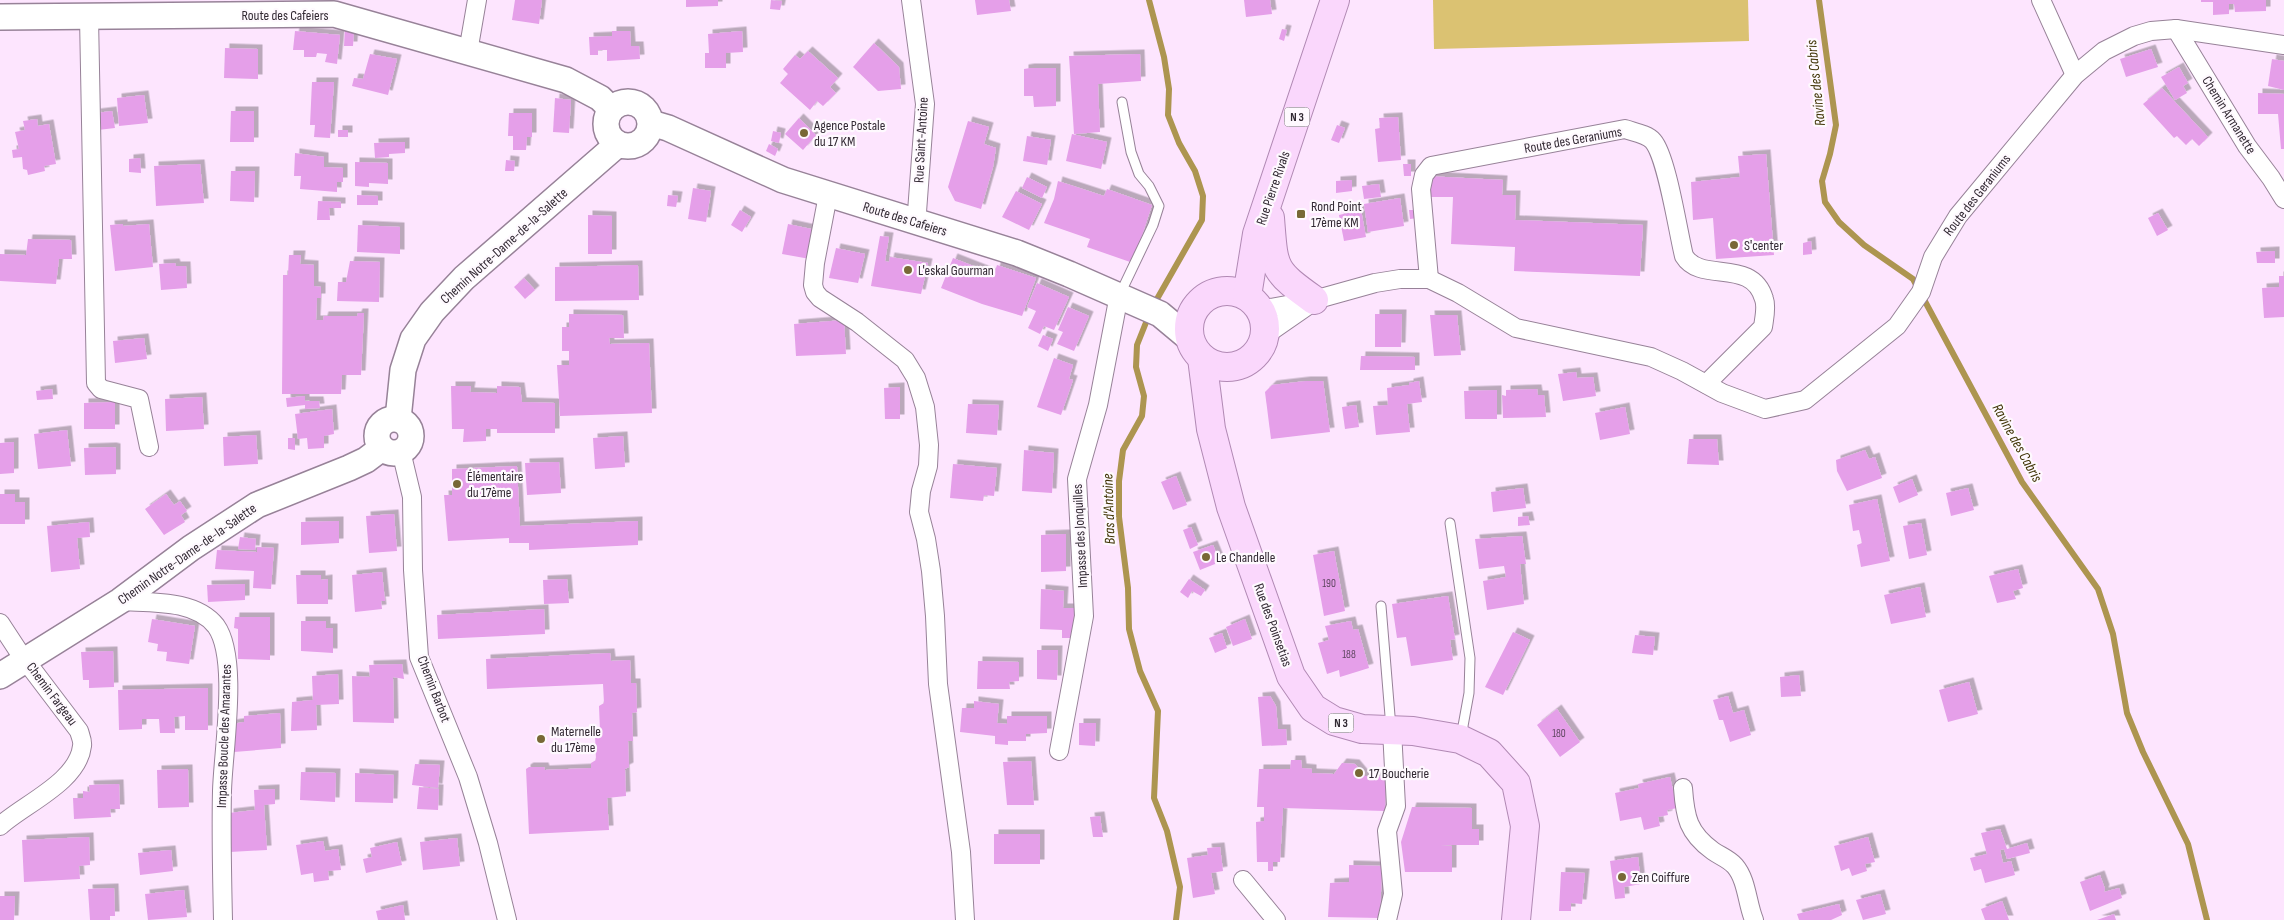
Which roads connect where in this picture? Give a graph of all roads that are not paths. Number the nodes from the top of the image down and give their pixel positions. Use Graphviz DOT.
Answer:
graph roads {
  1 [pos="477,0"];
  2 [pos="911,0"];
  3 [pos="1335,0"];
  4 [pos="2041,0"];
  5 [pos="332,7"];
  6 [pos="105,11"];
  7 [pos="0,17"];
  8 [pos="2176,29"];
  9 [pos="2284,45"];
  10 [pos="468,52"];
  11 [pos="2075,75"];
  12 [pos="1122,102"];
  13 [pos="611,110"];
  14 [pos="651,123"];
  15 [pos="618,144"];
  16 [pos="828,196"];
  17 [pos="1269,198"];
  18 [pos="2284,199"];
  19 [pos="915,221"];
  20 [pos="1430,279"];
  21 [pos="1127,298"];
  22 [pos="1243,299"];
  23 [pos="1314,300"];
  24 [pos="1264,336"];
  25 [pos="1194,337"];
  26 [pos="1236,366"];
  27 [pos="1706,384"];
  28 [pos="1211,428"];
  29 [pos="149,447"];
  30 [pos="392,450"];
  31 [pos="1450,523"];
  32 [pos="120,600"];
  33 [pos="1381,606"];
  34 [pos="0,623"];
  35 [pos="26,660"];
  36 [pos="0,676"];
  37 [pos="1392,730"];
  38 [pos="1460,739"];
  39 [pos="1059,751"];
  40 [pos="1683,788"];
  41 [pos="0,826"];
  42 [pos="1243,880"];
  43 [pos="223,920"];
  44 [pos="507,920"];
  45 [pos="964,920"];
  46 [pos="1276,920"];
  47 [pos="1387,920"];
  48 [pos="1516,920"];
  49 [pos="1754,920"];
  1 -- 10 [label="street"];
  2 -- 19 [label="street, Rue Saint-Antoine"];
  3 -- 17 [label="main road, Rue Pierre Rivals / N 3"];
  4 -- 11 [label="street"];
  5 -- 6 [label="street, Route des Cafeiers"];
  5 -- 10 [label="street, Route des Cafeiers"];
  6 -- 7 [label="street, Route des Cafeiers"];
  6 -- 29 [label="street"];
  8 -- 9 [label="street, Route des Geraniums"];
  8 -- 11 [label="street, Route des Geraniums"];
  8 -- 18 [label="street, Chemin Armanette"];
  10 -- 13 [label="street, Route des Cafeiers"];
  11 -- 27 [label="street, Route des Geraniums"];
  12 -- 21 [label="lane"];
  13 -- 14 [label="street"];
  13 -- 15 [label="street"];
  14 -- 15 [label="street"];
  14 -- 16 [label="street, Route des Cafeiers"];
  15 -- 30 [label="street, Chemin Notre-Dame-de-la-Salette"];
  16 -- 19 [label="street, Route des Cafeiers"];
  16 -- 45 [label="street"];
  17 -- 22 [label="main road, Rue Pierre Rivals / N 3"];
  17 -- 23 [label="main road, N 3"];
  19 -- 21 [label="street, Route des Cafeiers"];
  20 -- 23 [label="street, Route des Geraniums"];
  20 -- 27 [label="street, Route des Geraniums"];
  20 -- 27 [label="street, Route des Geraniums"];
  21 -- 25 [label="street, Route des Cafeiers"];
  21 -- 39 [label="street, Impasse des Jonquilles"];
  22 -- 23 [label="street, Route des Geraniums"];
  22 -- 24 [label="main road"];
  22 -- 25 [label="main road, N 3"];
  23 -- 24 [label="street, Route des Geraniums"];
  24 -- 26 [label="main road, N 3"];
  25 -- 26 [label="main road"];
  25 -- 28 [label="main road, Rue des Poinsetias / N 3"];
  26 -- 28 [label="main road, Rue des Poinsetias / N 3"];
  28 -- 37 [label="main road, Rue des Poinsetias / N 3"];
  30 -- 32 [label="street, Chemin Notre-Dame-de-la-Salette"];
  30 -- 44 [label="street, Chemin Barbot"];
  31 -- 38 [label="lane"];
  32 -- 35 [label="street, Chemin Notre-Dame-de-la-Salette"];
  32 -- 43 [label="street, Impasse Boucle des Amarantes"];
  33 -- 37 [label="lane"];
  34 -- 35 [label="street, Chemin Fargeau"];
  35 -- 36 [label="street, Chemin Notre-Dame-de-la-Salette"];
  35 -- 41 [label="street, Chemin Fargeau"];
  37 -- 38 [label="main road, Rue des Poinsetias / N 3"];
  37 -- 47 [label="street"];
  38 -- 48 [label="main road, Rue des Poinsetias / N 3"];
  40 -- 49 [label="street"];
  42 -- 46 [label="street"];
}
